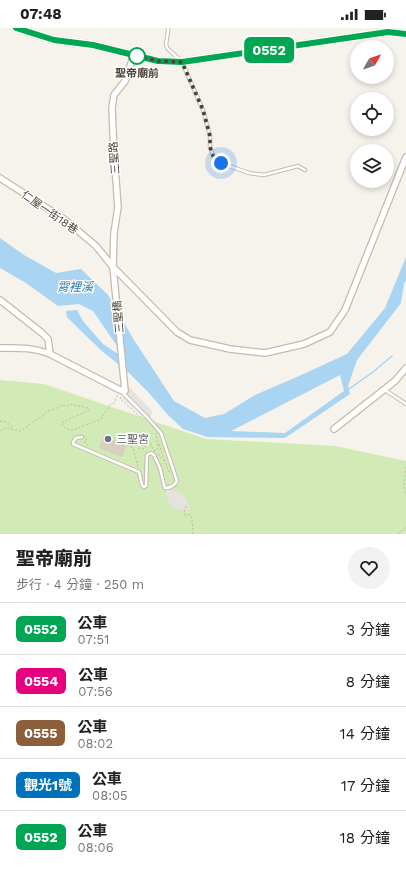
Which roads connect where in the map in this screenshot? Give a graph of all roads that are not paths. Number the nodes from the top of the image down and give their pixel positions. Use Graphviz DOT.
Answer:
graph roads {
  1 [pos="16,28"];
  2 [pos="168,28"];
  3 [pos="406,34"];
  4 [pos="134,55"];
  5 [pos="182,62"];
  6 [pos="406,157"];
  7 [pos="305,170"];
  8 [pos="0,178"];
  9 [pos="113,266"];
  10 [pos="0,300"];
  11 [pos="0,348"];
  12 [pos="50,354"];
  13 [pos="406,368"];
  14 [pos="384,389"];
  15 [pos="121,393"];
  16 [pos="406,404"];
  17 [pos="334,430"];
  18 [pos="82,437"];
  1 -- 4 [label="main road"];
  2 -- 5 [label="lane"];
  3 -- 5 [label="main road"];
  4 -- 5 [label="main road"];
  4 -- 9 [label="street, 三聖路"];
  5 -- 7 [label="lane"];
  6 -- 9 [label="street, 仁屋一街18巷"];
  8 -- 9 [label="street, 仁屋一街18巷"];
  9 -- 15 [label="street, 三聖橋"];
  10 -- 12 [label="street"];
  11 -- 12 [label="street"];
  12 -- 15 [label="street"];
  13 -- 14 [label="street"];
  14 -- 16 [label="lane"];
  14 -- 17 [label="street"];
  15 -- 18 [label="lane"];
}
